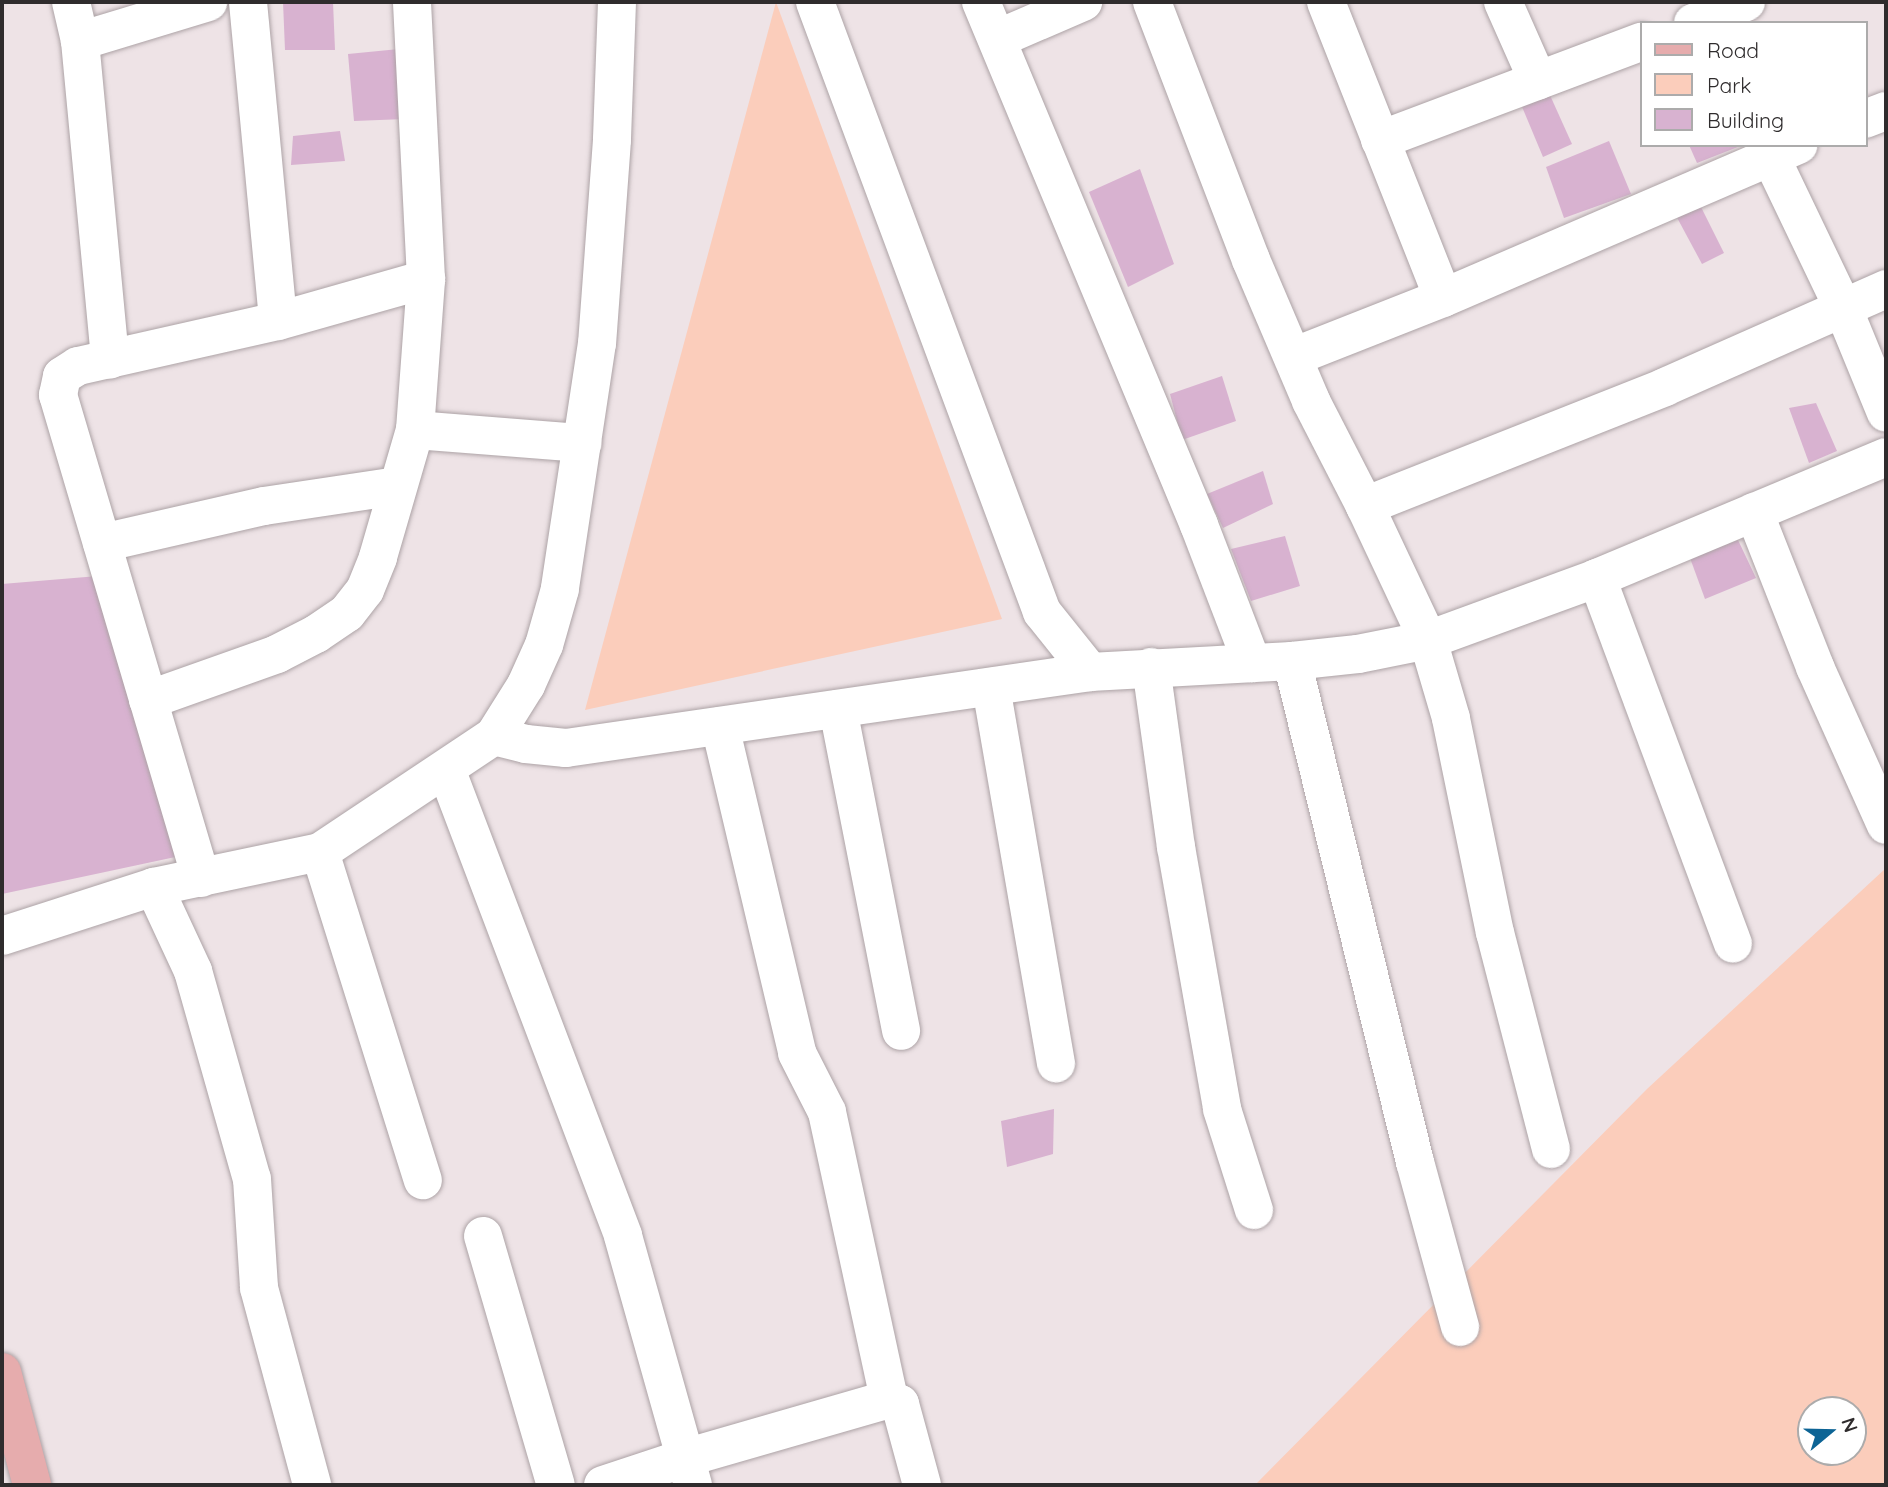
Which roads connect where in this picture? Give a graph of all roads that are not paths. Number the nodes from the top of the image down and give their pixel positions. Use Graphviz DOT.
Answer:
graph roads {
  1 [pos="71,2"];
  2 [pos="208,2"];
  3 [pos="248,2"];
  4 [pos="412,2"];
  5 [pos="617,2"];
  6 [pos="815,2"];
  7 [pos="981,2"];
  8 [pos="1083,2"];
  9 [pos="1152,2"];
  10 [pos="1326,2"];
  11 [pos="1503,2"];
  12 [pos="1746,2"];
  13 [pos="1702,16"];
  14 [pos="998,39"];
  15 [pos="80,41"];
  16 [pos="1640,42"];
  17 [pos="1538,81"];
  18 [pos="1886,111"];
  19 [pos="1867,118"];
  20 [pos="1380,141"];
  21 [pos="1778,149"];
  22 [pos="426,279"];
  23 [pos="1886,289"];
  24 [pos="1443,299"];
  25 [pos="1843,308"];
  26 [pos="278,321"];
  27 [pos="1293,358"];
  28 [pos="110,360"];
  29 [pos="1886,413"];
  30 [pos="415,430"];
  31 [pos="582,443"];
  32 [pos="1886,457"];
  33 [pos="398,486"];
  34 [pos="1365,506"];
  35 [pos="1754,512"];
  36 [pos="102,543"];
  37 [pos="1597,578"];
  38 [pos="1428,640"];
  39 [pos="1292,661"];
  40 [pos="1252,663"];
  41 [pos="1151,667"];
  42 [pos="1090,672"];
  43 [pos="991,687"];
  44 [pos="148,700"];
  45 [pos="838,709"];
  46 [pos="720,726"];
  47 [pos="494,736"];
  48 [pos="446,769"];
  49 [pos="1886,825"];
  50 [pos="320,852"];
  51 [pos="201,878"];
  52 [pos="155,887"];
  53 [pos="2,936"];
  54 [pos="1733,943"];
  55 [pos="901,1031"];
  56 [pos="1056,1063"];
  57 [pos="1551,1149"];
  58 [pos="423,1180"];
  59 [pos="1254,1210"];
  60 [pos="483,1236"];
  61 [pos="1460,1327"];
  62 [pos="2,1372"];
  63 [pos="889,1399"];
  64 [pos="689,1471"];
  65 [pos="32,1485"];
  66 [pos="312,1485"];
  67 [pos="556,1485"];
  68 [pos="603,1485"];
  69 [pos="922,1485"];
  1 -- 15 [label="street"];
  2 -- 15 [label="street"];
  3 -- 26 [label="street"];
  4 -- 22 [label="street"];
  5 -- 31 [label="street"];
  6 -- 42 [label="street"];
  7 -- 14 [label="street"];
  8 -- 14 [label="street"];
  9 -- 27 [label="street"];
  10 -- 20 [label="street"];
  11 -- 17 [label="street"];
  12 -- 13 [label="street"];
  14 -- 40 [label="street"];
  15 -- 28 [label="street"];
  16 -- 17 [label="street"];
  17 -- 20 [label="street"];
  18 -- 19 [label="street"];
  20 -- 24 [label="street"];
  21 -- 24 [label="street"];
  21 -- 25 [label="street"];
  22 -- 26 [label="street"];
  22 -- 30 [label="street"];
  23 -- 25 [label="street"];
  24 -- 27 [label="street"];
  25 -- 29 [label="street"];
  25 -- 34 [label="street"];
  26 -- 28 [label="street"];
  27 -- 34 [label="street"];
  28 -- 36 [label="street"];
  30 -- 31 [label="street"];
  30 -- 33 [label="street"];
  31 -- 47 [label="street"];
  32 -- 35 [label="street"];
  33 -- 36 [label="street"];
  33 -- 44 [label="street"];
  34 -- 38 [label="street"];
  35 -- 37 [label="street"];
  35 -- 49 [label="street"];
  36 -- 44 [label="street"];
  37 -- 38 [label="street"];
  37 -- 54 [label="street"];
  38 -- 39 [label="street"];
  38 -- 57 [label="street"];
  39 -- 40 [label="street"];
  39 -- 61 [label="street"];
  40 -- 41 [label="street"];
  41 -- 42 [label="street"];
  41 -- 59 [label="street"];
  42 -- 43 [label="street"];
  43 -- 45 [label="street"];
  43 -- 56 [label="street"];
  44 -- 51 [label="street"];
  45 -- 46 [label="street"];
  45 -- 55 [label="street"];
  46 -- 47 [label="street"];
  46 -- 63 [label="street"];
  47 -- 48 [label="street"];
  48 -- 50 [label="street"];
  48 -- 64 [label="street"];
  50 -- 51 [label="street"];
  50 -- 58 [label="street"];
  51 -- 52 [label="street"];
  52 -- 53 [label="street"];
  52 -- 66 [label="street"];
  60 -- 67 [label="street"];
  62 -- 65 [label="main road"];
  63 -- 64 [label="street"];
  63 -- 69 [label="street"];
  64 -- 68 [label="street"];
}
